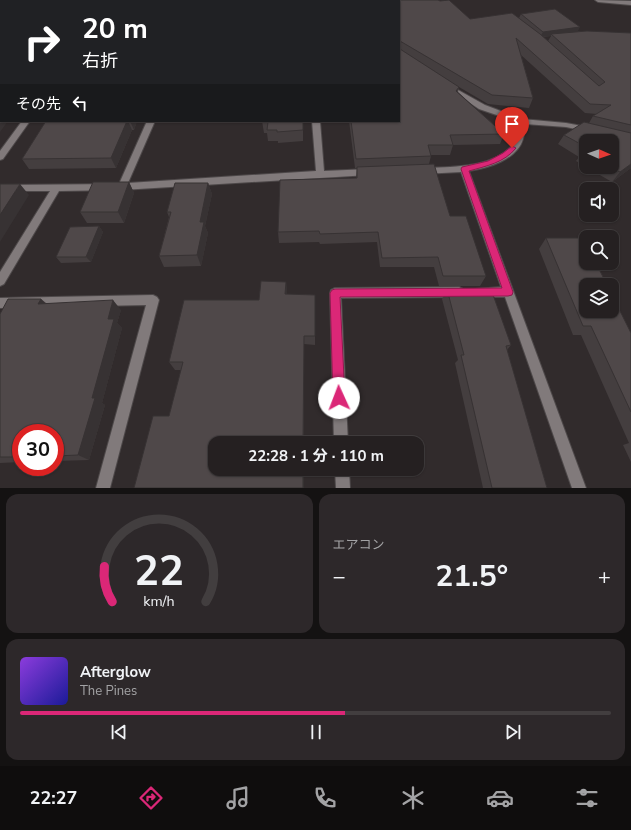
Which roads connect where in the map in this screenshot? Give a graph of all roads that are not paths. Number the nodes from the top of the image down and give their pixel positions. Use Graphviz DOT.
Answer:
graph roads {
  1 [pos="598,0"];
  2 [pos="631,3"];
  3 [pos="442,83"];
  4 [pos="521,121"];
  5 [pos="25,122"];
  6 [pos="150,122"];
  7 [pos="316,122"];
  8 [pos="595,131"];
  9 [pos="0,157"];
  10 [pos="464,169"];
  11 [pos="411,171"];
  12 [pos="381,172"];
  13 [pos="320,174"];
  14 [pos="122,187"];
  15 [pos="0,188"];
  16 [pos="56,188"];
  17 [pos="0,281"];
  18 [pos="508,292"];
  19 [pos="0,303"];
  20 [pos="341,436"];
  21 [pos="342,476"];
  22 [pos="102,488"];
  23 [pos="343,488"];
  24 [pos="579,488"];
  1 -- 2 [label="street"];
  3 -- 4 [label="street"];
  4 -- 8 [label="street"];
  4 -- 10 [label="street"];
  5 -- 9 [label="street"];
  6 -- 14 [label="street"];
  7 -- 13 [label="street"];
  10 -- 11 [label="street"];
  10 -- 18 [label="street"];
  12 -- 13 [label="street"];
  13 -- 14 [label="street"];
  14 -- 16 [label="street"];
  15 -- 16 [label="street"];
  16 -- 17 [label="street"];
  18 -- 20 [label="street"];
  18 -- 24 [label="street"];
  19 -- 22 [label="street"];
  21 -- 23 [label="street"];
}
